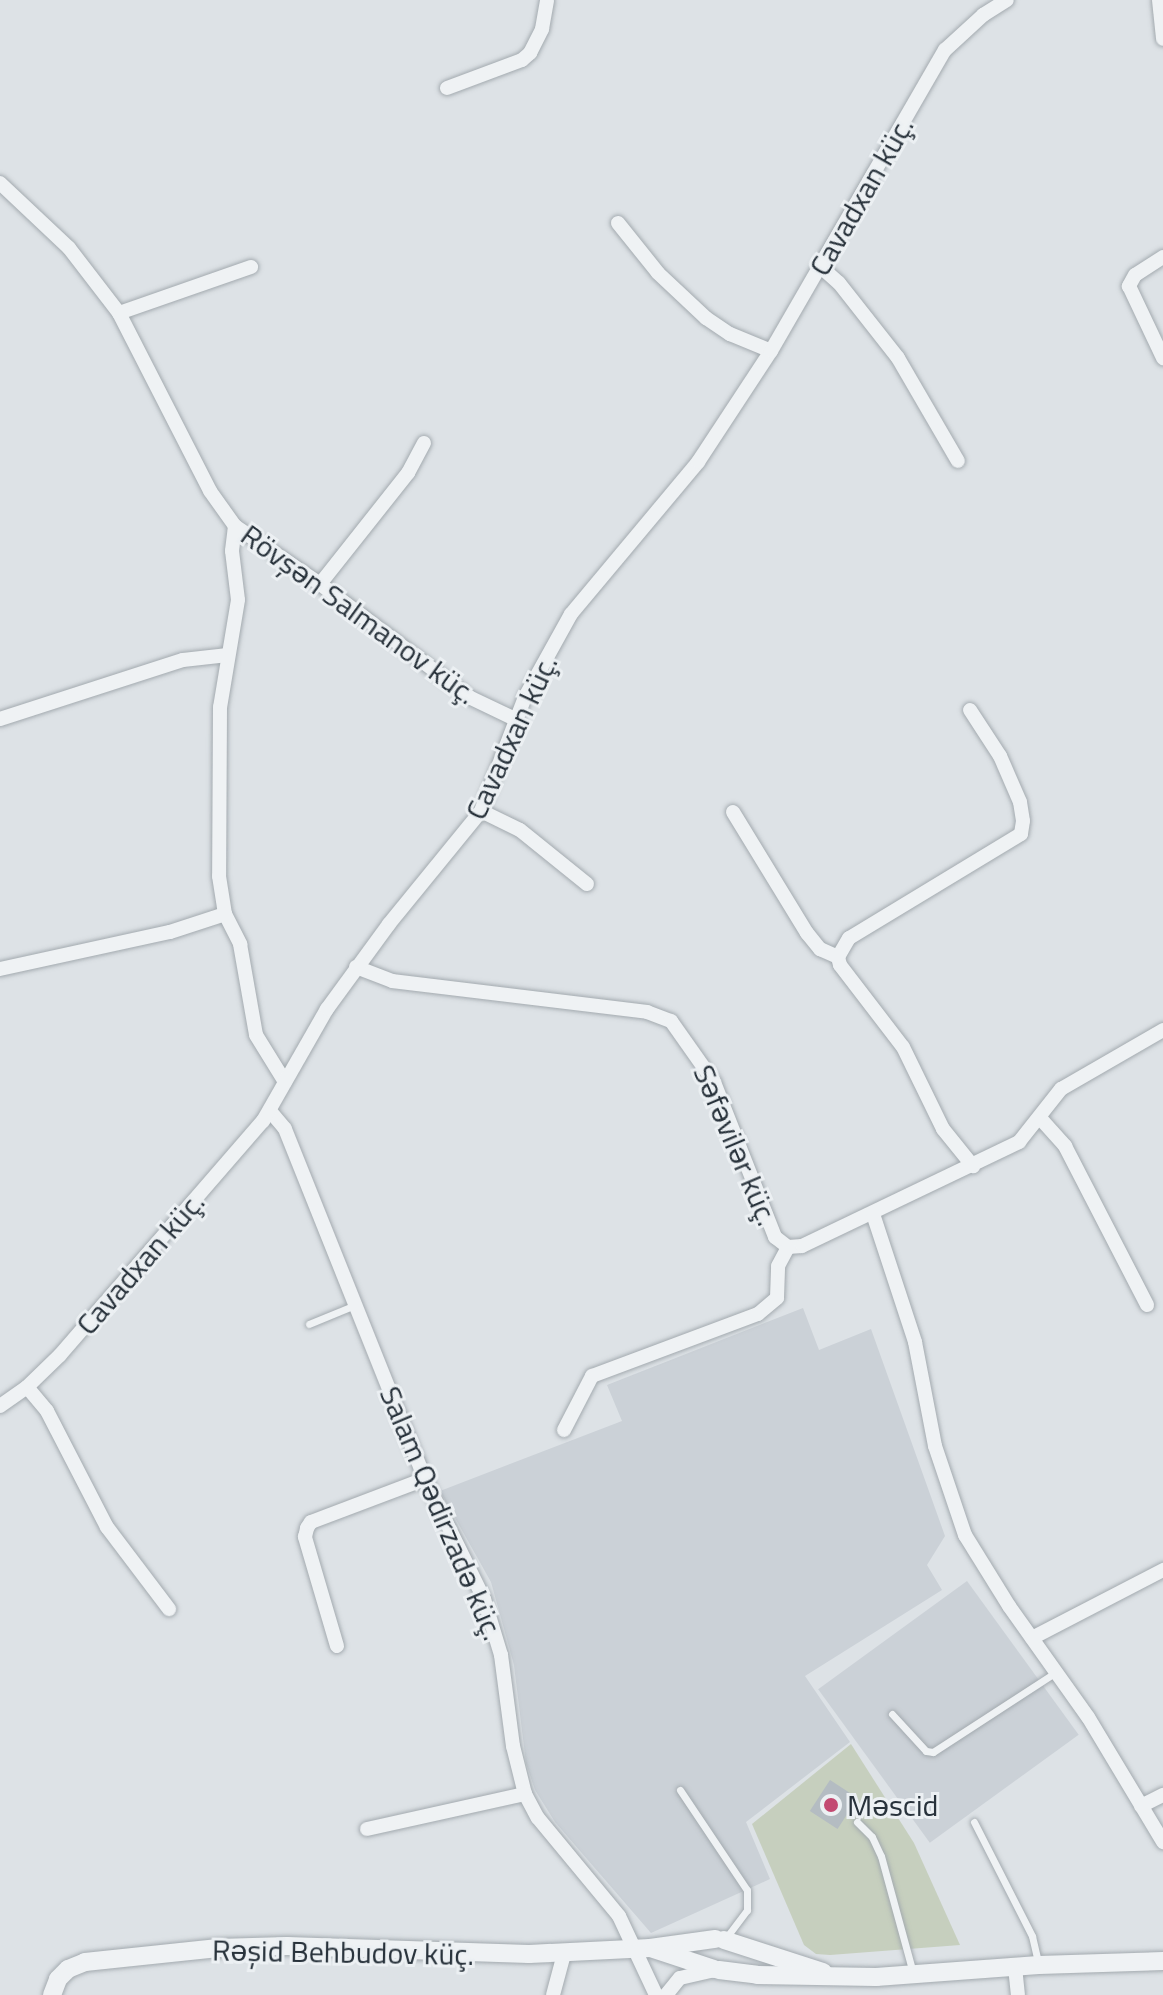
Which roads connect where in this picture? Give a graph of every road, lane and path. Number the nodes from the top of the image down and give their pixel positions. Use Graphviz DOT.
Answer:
graph roads {
  1 [pos="547,0"];
  2 [pos="1007,0"];
  3 [pos="1159,0"];
  4 [pos="1163,39"];
  5 [pos="447,88"];
  6 [pos="0,183"];
  7 [pos="618,223"];
  8 [pos="1163,257"];
  9 [pos="251,267"];
  10 [pos="821,267"];
  11 [pos="119,313"];
  12 [pos="771,351"];
  13 [pos="1163,358"];
  14 [pos="424,443"];
  15 [pos="958,461"];
  16 [pos="235,526"];
  17 [pos="320,584"];
  18 [pos="228,655"];
  19 [pos="970,710"];
  20 [pos="0,719"];
  21 [pos="515,719"];
  22 [pos="481,811"];
  23 [pos="733,812"];
  24 [pos="587,884"];
  25 [pos="225,914"];
  26 [pos="838,957"];
  27 [pos="356,967"];
  28 [pos="0,969"];
  29 [pos="1163,1030"];
  30 [pos="285,1082"];
  31 [pos="270,1111"];
  32 [pos="1040,1118"];
  33 [pos="973,1166"];
  34 [pos="873,1214"];
  35 [pos="788,1247"];
  36 [pos="355,1305"];
  37 [pos="1147,1305"];
  38 [pos="309,1324"];
  39 [pos="27,1387"];
  40 [pos="0,1406"];
  41 [pos="564,1430"];
  42 [pos="425,1479"];
  43 [pos="1163,1570"];
  44 [pos="169,1609"];
  45 [pos="1032,1638"];
  46 [pos="337,1646"];
  47 [pos="1058,1670"];
  48 [pos="892,1714"];
  49 [pos="680,1790"];
  50 [pos="525,1794"];
  51 [pos="1163,1795"];
  52 [pos="1141,1806"];
  53 [pos="857,1822"];
  54 [pos="974,1822"];
  55 [pos="367,1829"];
  56 [pos="1163,1842"];
  57 [pos="719,1939"];
  58 [pos="643,1948"];
  59 [pos="564,1954"];
  60 [pos="1163,1961"];
  61 [pos="1039,1965"];
  62 [pos="1015,1967"];
  63 [pos="716,1969"];
  64 [pos="913,1975"];
  65 [pos="837,1977"];
  66 [pos="52,1995"];
  67 [pos="553,1995"];
  68 [pos="656,1995"];
  69 [pos="666,1995"];
  70 [pos="1018,1995"];
  1 -- 5 [label="street"];
  2 -- 10 [label="street, Cavadxan küç."];
  3 -- 4 [label="street"];
  6 -- 11 [label="street, Rövşən Salmanov küç."];
  7 -- 12 [label="street"];
  8 -- 13 [label="street"];
  9 -- 11 [label="street"];
  10 -- 12 [label="street, Cavadxan küç."];
  10 -- 15 [label="street"];
  11 -- 16 [label="street, Rövşən Salmanov küç."];
  12 -- 21 [label="street, Cavadxan küç."];
  14 -- 17 [label="street"];
  16 -- 17 [label="street, Rövşən Salmanov küç."];
  16 -- 18 [label="street"];
  17 -- 21 [label="street, Rövşən Salmanov küç."];
  18 -- 20 [label="street"];
  18 -- 25 [label="street"];
  19 -- 26 [label="street"];
  21 -- 22 [label="street, Cavadxan küç."];
  22 -- 24 [label="street"];
  22 -- 27 [label="street, Cavadxan küç."];
  23 -- 26 [label="street"];
  25 -- 28 [label="street"];
  25 -- 30 [label="street"];
  26 -- 33 [label="street"];
  27 -- 30 [label="street, Cavadxan küç."];
  27 -- 35 [label="street, Səfəvilər küç."];
  29 -- 32 [label="street, Səfəvilər küç."];
  30 -- 31 [label="street, Cavadxan küç."];
  31 -- 36 [label="street, Salam Qədirzadə küç."];
  31 -- 39 [label="street, Cavadxan küç."];
  32 -- 33 [label="street, Səfəvilər küç."];
  32 -- 37 [label="street"];
  33 -- 34 [label="street, Səfəvilər küç."];
  34 -- 35 [label="street, Səfəvilər küç."];
  34 -- 45 [label="street"];
  35 -- 41 [label="street"];
  36 -- 38 [label="lane"];
  36 -- 42 [label="street, Salam Qədirzadə küç."];
  39 -- 40 [label="street, Cavadxan küç."];
  39 -- 44 [label="street"];
  42 -- 46 [label="street"];
  42 -- 50 [label="street, Salam Qədirzadə küç."];
  43 -- 45 [label="street"];
  45 -- 47 [label="street"];
  47 -- 48 [label="lane"];
  47 -- 52 [label="street"];
  49 -- 57 [label="lane"];
  50 -- 55 [label="street"];
  50 -- 58 [label="street, Salam Qədirzadə küç."];
  51 -- 52 [label="street"];
  52 -- 56 [label="street"];
  53 -- 64 [label="lane"];
  54 -- 61 [label="lane"];
  57 -- 58 [label="street, Rəşid Behbudov küç."];
  57 -- 63 [label="street"];
  57 -- 65 [label="street"];
  58 -- 59 [label="street, Rəşid Behbudov küç."];
  58 -- 63 [label="street"];
  58 -- 68 [label="street, Salam Qədirzadə küç."];
  59 -- 66 [label="street, Rəşid Behbudov küç."];
  59 -- 67 [label="street"];
  60 -- 61 [label="street"];
  61 -- 62 [label="street"];
  62 -- 64 [label="street"];
  62 -- 70 [label="street"];
  63 -- 65 [label="street"];
  63 -- 69 [label="street"];
  64 -- 65 [label="street"];
}
